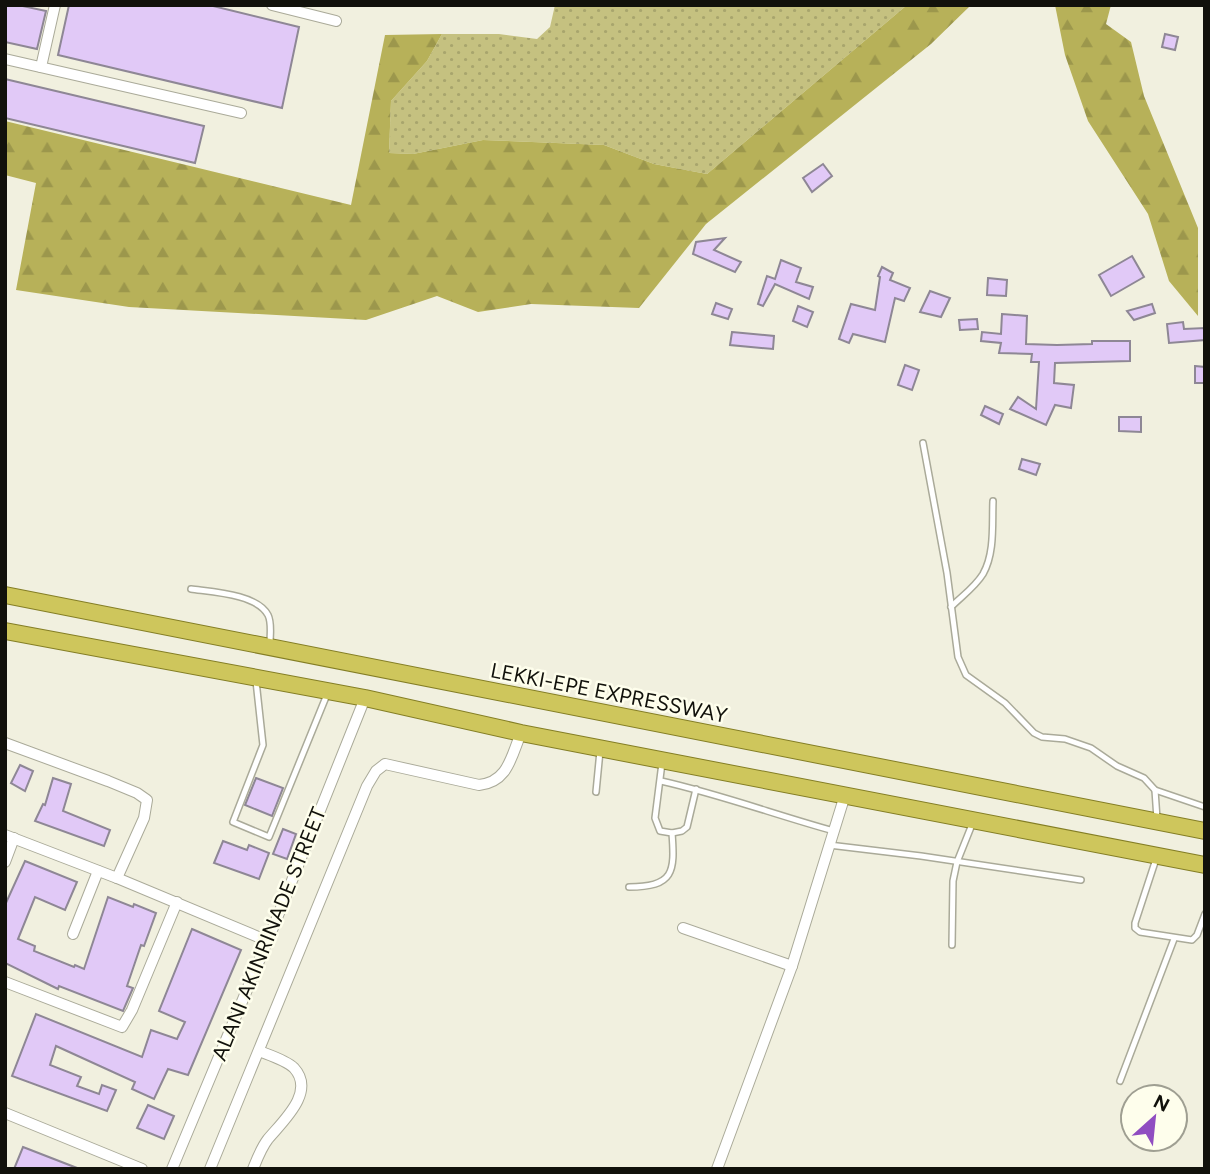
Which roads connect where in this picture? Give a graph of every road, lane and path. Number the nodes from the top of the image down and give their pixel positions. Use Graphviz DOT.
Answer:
graph roads {
  1 [pos="55,5"];
  2 [pos="272,5"];
  3 [pos="336,21"];
  4 [pos="5,59"];
  5 [pos="41,67"];
  6 [pos="241,113"];
  7 [pos="923,443"];
  8 [pos="993,501"];
  9 [pos="191,589"];
  10 [pos="5,594"];
  11 [pos="951,607"];
  12 [pos="5,631"];
  13 [pos="270,648"];
  14 [pos="256,677"];
  15 [pos="328,691"];
  16 [pos="365,698"];
  17 [pos="522,733"];
  18 [pos="5,743"];
  19 [pos="600,748"];
  20 [pos="662,760"];
  21 [pos="661,781"];
  22 [pos="696,789"];
  23 [pos="1155,790"];
  24 [pos="596,792"];
  25 [pos="845,795"];
  26 [pos="1205,807"];
  27 [pos="974,820"];
  28 [pos="1156,822"];
  29 [pos="834,831"];
  30 [pos="1205,831"];
  31 [pos="672,833"];
  32 [pos="10,836"];
  33 [pos="829,845"];
  34 [pos="1157,856"];
  35 [pos="5,862"];
  36 [pos="957,862"];
  37 [pos="1205,865"];
  38 [pos="99,871"];
  39 [pos="117,878"];
  40 [pos="1081,880"];
  41 [pos="629,887"];
  42 [pos="177,902"];
  43 [pos="1205,914"];
  44 [pos="683,928"];
  45 [pos="73,934"];
  46 [pos="1174,939"];
  47 [pos="268,941"];
  48 [pos="952,945"];
  49 [pos="792,966"];
  50 [pos="5,982"];
  51 [pos="259,1051"];
  52 [pos="1120,1081"];
  53 [pos="5,1113"];
  54 [pos="142,1169"];
  55 [pos="172,1169"];
  56 [pos="210,1169"];
  57 [pos="253,1169"];
  58 [pos="717,1169"];
  1 -- 5 [label="street"];
  2 -- 3 [label="street"];
  4 -- 5 [label="street"];
  5 -- 6 [label="street"];
  7 -- 11 [label="lane"];
  8 -- 11 [label="lane"];
  9 -- 13 [label="lane"];
  10 -- 13 [label="highway, LEKKI-EPE EXPRESSWAY"];
  11 -- 23 [label="lane"];
  12 -- 14 [label="highway"];
  13 -- 28 [label="highway, LEKKI-EPE EXPRESSWAY"];
  14 -- 15 [label="highway"];
  14 -- 15 [label="lane"];
  15 -- 16 [label="highway"];
  16 -- 17 [label="highway"];
  16 -- 47 [label="street, ALANI AKINRINADE STREET"];
  17 -- 19 [label="highway"];
  17 -- 51 [label="street"];
  18 -- 39 [label="street"];
  19 -- 20 [label="highway"];
  19 -- 24 [label="lane"];
  20 -- 21 [label="lane"];
  20 -- 25 [label="highway"];
  21 -- 22 [label="lane"];
  21 -- 31 [label="lane"];
  22 -- 29 [label="lane"];
  22 -- 31 [label="lane"];
  23 -- 26 [label="lane"];
  23 -- 28 [label="lane"];
  25 -- 27 [label="highway"];
  25 -- 29 [label="street"];
  27 -- 34 [label="highway"];
  27 -- 36 [label="lane"];
  28 -- 30 [label="highway, LEKKI-EPE EXPRESSWAY"];
  29 -- 33 [label="street"];
  31 -- 41 [label="lane"];
  32 -- 35 [label="street"];
  32 -- 38 [label="street"];
  33 -- 36 [label="lane"];
  33 -- 49 [label="street"];
  34 -- 37 [label="highway"];
  34 -- 46 [label="lane"];
  36 -- 40 [label="lane"];
  36 -- 48 [label="lane"];
  38 -- 39 [label="street"];
  38 -- 45 [label="street"];
  39 -- 42 [label="street"];
  42 -- 47 [label="street"];
  42 -- 50 [label="street"];
  43 -- 46 [label="lane"];
  44 -- 49 [label="street"];
  46 -- 52 [label="lane"];
  47 -- 55 [label="street, ALANI AKINRINADE STREET"];
  49 -- 58 [label="street"];
  51 -- 56 [label="street"];
  51 -- 57 [label="street"];
  53 -- 54 [label="street"];
}
